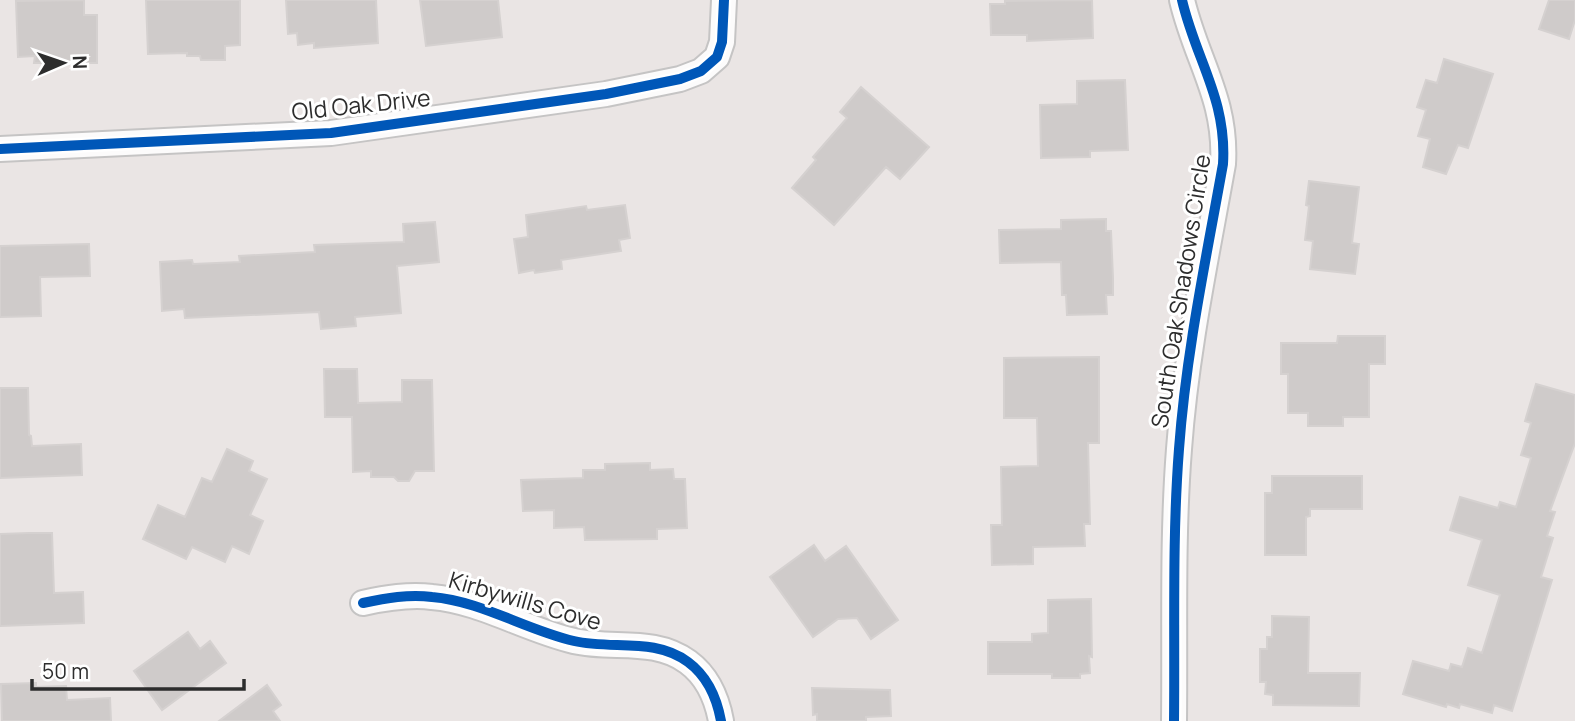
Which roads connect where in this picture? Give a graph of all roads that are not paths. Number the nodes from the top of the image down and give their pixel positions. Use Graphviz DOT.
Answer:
graph roads {
  1 [pos="724,0"];
  2 [pos="1182,0"];
  3 [pos="0,149"];
  4 [pos="363,603"];
  5 [pos="721,721"];
  6 [pos="1174,721"];
  1 -- 3 [label="street, Old Oak Drive"];
  2 -- 6 [label="street, South Oak Shadows Circle"];
  4 -- 5 [label="street, Kirbywills Cove"];
}
